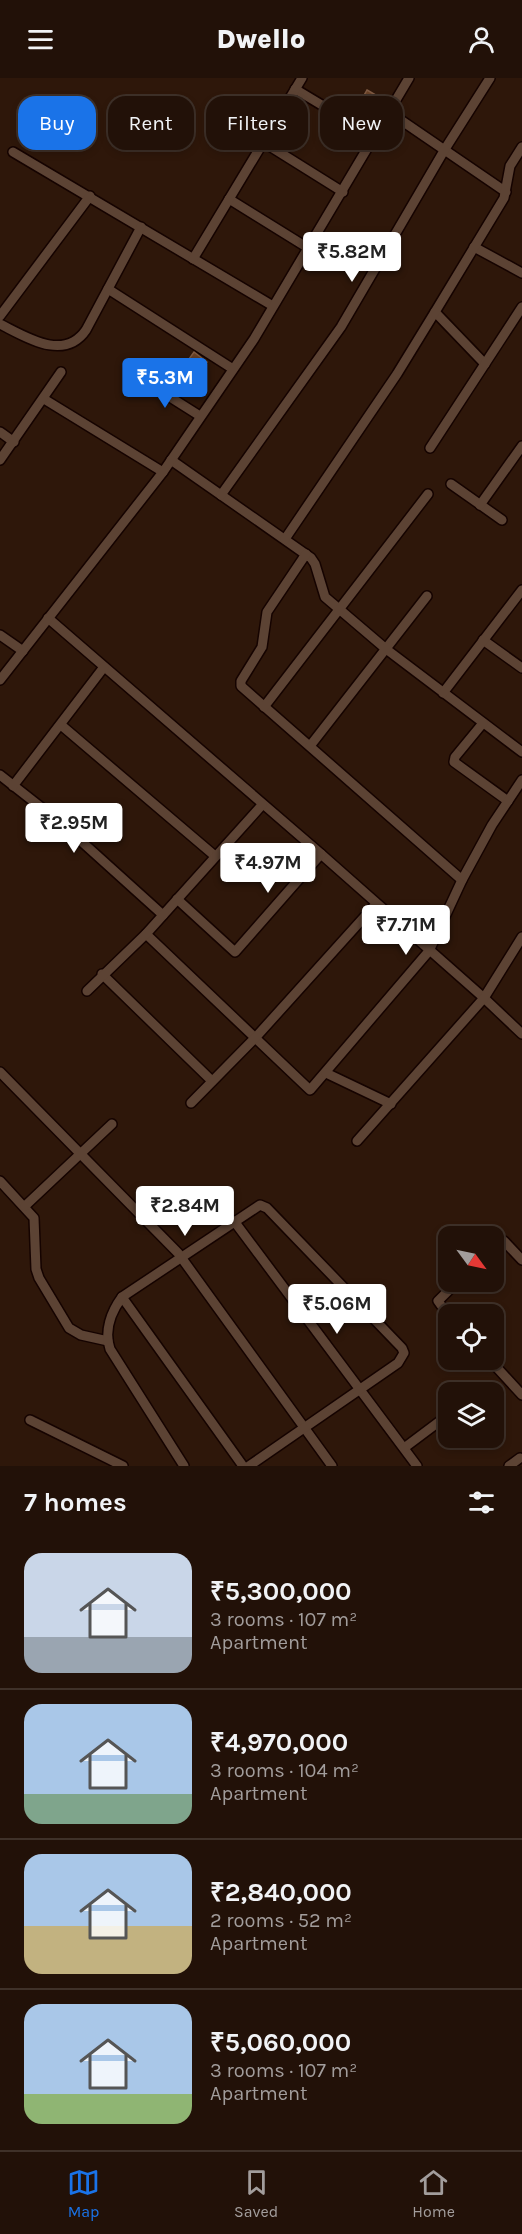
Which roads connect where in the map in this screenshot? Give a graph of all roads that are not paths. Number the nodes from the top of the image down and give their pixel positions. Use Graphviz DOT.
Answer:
graph roads {
  1 [pos="302,78"];
  2 [pos="409,78"];
  3 [pos="490,78"];
  4 [pos="295,89"];
  5 [pos="291,96"];
  6 [pos="398,96"];
  7 [pos="320,104"];
  8 [pos="403,121"];
  9 [pos="522,147"];
  10 [pos="445,149"];
  11 [pos="258,150"];
  12 [pos="276,150"];
  13 [pos="367,150"];
  14 [pos="13,152"];
  15 [pos="343,192"];
  16 [pos="506,192"];
  17 [pos="90,196"];
  18 [pos="229,199"];
  19 [pos="141,227"];
  20 [pos="474,247"];
  21 [pos="308,248"];
  22 [pos="193,259"];
  23 [pos="522,273"];
  24 [pos="108,289"];
  25 [pos="273,306"];
  26 [pos="522,307"];
  27 [pos="435,312"];
  28 [pos="0,316"];
  29 [pos="0,324"];
  30 [pos="485,364"];
  31 [pos="233,369"];
  32 [pos="61,372"];
  33 [pos="143,380"];
  34 [pos="44,399"];
  35 [pos="200,416"];
  36 [pos="0,432"];
  37 [pos="14,442"];
  38 [pos="522,446"];
  39 [pos="430,448"];
  40 [pos="0,460"];
  41 [pos="171,460"];
  42 [pos="163,472"];
  43 [pos="451,484"];
  44 [pos="428,494"];
  45 [pos="221,495"];
  46 [pos="480,505"];
  47 [pos="502,520"];
  48 [pos="285,539"];
  49 [pos="306,554"];
  50 [pos="522,590"];
  51 [pos="427,596"];
  52 [pos="338,609"];
  53 [pos="48,618"];
  54 [pos="0,635"];
  55 [pos="483,640"];
  56 [pos="386,649"];
  57 [pos="23,651"];
  58 [pos="104,667"];
  59 [pos="522,668"];
  60 [pos="0,680"];
  61 [pos="443,693"];
  62 [pos="264,707"];
  63 [pos="483,723"];
  64 [pos="61,725"];
  65 [pos="310,746"];
  66 [pos="522,752"];
  67 [pos="0,776"];
  68 [pos="522,780"];
  69 [pos="13,786"];
  70 [pos="508,801"];
  71 [pos="262,805"];
  72 [pos="321,854"];
  73 [pos="215,856"];
  74 [pos="462,880"];
  75 [pos="177,899"];
  76 [pos="376,904"];
  77 [pos="164,915"];
  78 [pos="146,934"];
  79 [pos="522,937"];
  80 [pos="429,951"];
  81 [pos="102,974"];
  82 [pos="87,991"];
  83 [pos="484,998"];
  84 [pos="522,1034"];
  85 [pos="256,1037"];
  86 [pos="0,1072"];
  87 [pos="326,1073"];
  88 [pos="212,1081"];
  89 [pos="191,1103"];
  90 [pos="391,1104"];
  91 [pos="112,1124"];
  92 [pos="357,1141"];
  93 [pos="81,1154"];
  94 [pos="0,1181"];
  95 [pos="25,1206"];
  96 [pos="234,1221"];
  97 [pos="504,1241"];
  98 [pos="181,1256"];
  99 [pos="522,1260"];
  100 [pos="447,1292"];
  101 [pos="122,1297"];
  102 [pos="440,1304"];
  103 [pos="108,1341"];
  104 [pos="499,1370"];
  105 [pos="360,1389"];
  106 [pos="522,1395"];
  107 [pos="30,1420"];
  108 [pos="438,1422"];
  109 [pos="305,1428"];
  110 [pos="404,1448"];
  111 [pos="520,1458"];
  112 [pos="123,1466"];
  113 [pos="184,1466"];
  114 [pos="243,1466"];
  115 [pos="249,1466"];
  116 [pos="332,1466"];
  117 [pos="417,1466"];
  118 [pos="509,1466"];
  1 -- 4 [label="street"];
  2 -- 6 [label="street"];
  3 -- 10 [label="street"];
  4 -- 5 [label="street"];
  4 -- 7 [label="street"];
  8 -- 10 [label="street"];
  9 -- 16 [label="street"];
  10 -- 16 [label="street"];
  10 -- 45 [label="street"];
  11 -- 18 [label="street"];
  12 -- 15 [label="street"];
  13 -- 15 [label="street"];
  14 -- 17 [label="street"];
  15 -- 21 [label="street"];
  16 -- 20 [label="street"];
  17 -- 19 [label="street"];
  17 -- 28 [label="street"];
  18 -- 21 [label="street"];
  18 -- 22 [label="street"];
  19 -- 22 [label="street"];
  19 -- 24 [label="street"];
  20 -- 23 [label="street"];
  20 -- 27 [label="street"];
  21 -- 25 [label="street"];
  22 -- 25 [label="street"];
  24 -- 29 [label="street"];
  24 -- 31 [label="street"];
  25 -- 31 [label="street"];
  26 -- 30 [label="street"];
  27 -- 30 [label="street"];
  27 -- 48 [label="street"];
  30 -- 39 [label="street"];
  31 -- 35 [label="street"];
  32 -- 34 [label="street"];
  33 -- 35 [label="street"];
  34 -- 37 [label="street"];
  34 -- 42 [label="street"];
  35 -- 41 [label="street"];
  36 -- 37 [label="street"];
  37 -- 40 [label="street"];
  38 -- 46 [label="street"];
  41 -- 42 [label="street"];
  41 -- 45 [label="street"];
  42 -- 53 [label="street"];
  43 -- 46 [label="street"];
  44 -- 52 [label="street"];
  45 -- 48 [label="street"];
  46 -- 47 [label="street"];
  48 -- 49 [label="street"];
  49 -- 52 [label="street"];
  49 -- 62 [label="street"];
  50 -- 55 [label="street"];
  51 -- 56 [label="street"];
  52 -- 56 [label="street"];
  52 -- 62 [label="street"];
  53 -- 57 [label="street"];
  53 -- 58 [label="street"];
  54 -- 57 [label="street"];
  55 -- 59 [label="street"];
  55 -- 61 [label="street"];
  56 -- 61 [label="street"];
  56 -- 65 [label="street"];
  57 -- 60 [label="street"];
  58 -- 64 [label="street"];
  58 -- 71 [label="street"];
  61 -- 63 [label="street"];
  62 -- 65 [label="street"];
  63 -- 66 [label="street"];
  63 -- 70 [label="street"];
  64 -- 69 [label="street"];
  64 -- 73 [label="street"];
  65 -- 74 [label="street"];
  67 -- 69 [label="street"];
  68 -- 70 [label="street"];
  69 -- 77 [label="street"];
  70 -- 74 [label="street"];
  71 -- 72 [label="street"];
  71 -- 73 [label="street"];
  72 -- 75 [label="street"];
  72 -- 76 [label="street"];
  73 -- 75 [label="street"];
  74 -- 80 [label="street"];
  75 -- 77 [label="street"];
  76 -- 80 [label="street"];
  76 -- 85 [label="street"];
  77 -- 78 [label="street"];
  78 -- 81 [label="street"];
  78 -- 85 [label="street"];
  79 -- 83 [label="street"];
  80 -- 83 [label="street"];
  80 -- 87 [label="street"];
  81 -- 82 [label="street"];
  81 -- 88 [label="street"];
  83 -- 84 [label="street"];
  83 -- 90 [label="street"];
  85 -- 87 [label="street"];
  85 -- 88 [label="street"];
  86 -- 93 [label="street"];
  87 -- 90 [label="street"];
  88 -- 89 [label="street"];
  90 -- 92 [label="street"];
  91 -- 93 [label="street"];
  93 -- 95 [label="street"];
  93 -- 98 [label="street"];
  94 -- 95 [label="street"];
  95 -- 103 [label="street"];
  96 -- 98 [label="street"];
  96 -- 105 [label="street"];
  96 -- 105 [label="street"];
  97 -- 99 [label="street"];
  98 -- 101 [label="street"];
  98 -- 109 [label="street"];
  100 -- 102 [label="street"];
  101 -- 103 [label="street"];
  101 -- 114 [label="street"];
  103 -- 113 [label="street"];
  104 -- 106 [label="street"];
  105 -- 109 [label="street"];
  105 -- 110 [label="street"];
  107 -- 112 [label="street"];
  108 -- 110 [label="street"];
  109 -- 115 [label="street"];
  109 -- 116 [label="street"];
  110 -- 117 [label="street"];
  111 -- 118 [label="street"];
}
